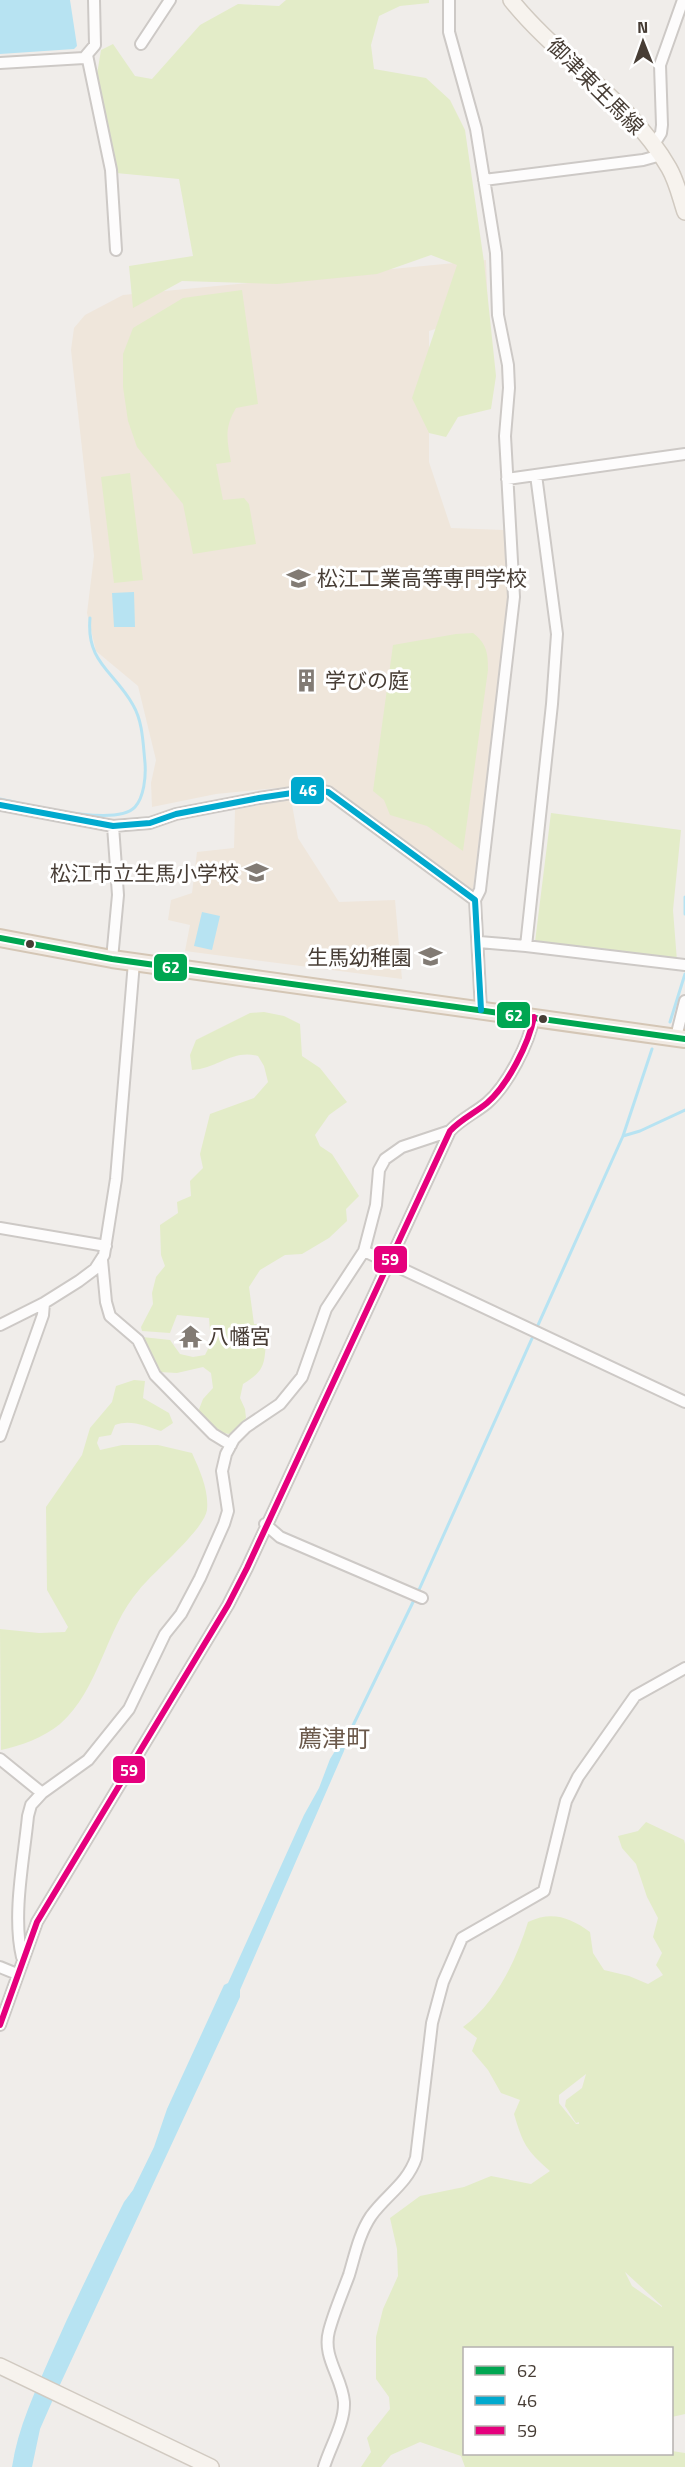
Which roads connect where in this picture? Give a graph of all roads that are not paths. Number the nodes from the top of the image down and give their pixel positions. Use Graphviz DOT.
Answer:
graph roads {
  1 [pos="94,0"];
  2 [pos="170,0"];
  3 [pos="449,0"];
  4 [pos="511,0"];
  5 [pos="683,0"];
  6 [pos="141,44"];
  7 [pos="90,52"];
  8 [pos="0,63"];
  9 [pos="657,150"];
  10 [pos="484,180"];
  11 [pos="685,212"];
  12 [pos="116,249"];
  13 [pos="685,454"];
  14 [pos="536,475"];
  15 [pos="507,479"];
  16 [pos="0,805"];
  17 [pos="113,826"];
  18 [pos="475,900"];
  19 [pos="0,938"];
  20 [pos="479,942"];
  21 [pos="526,946"];
  22 [pos="112,959"];
  23 [pos="134,962"];
  24 [pos="684,965"];
  25 [pos="685,1001"];
  26 [pos="482,1010"];
  27 [pos="534,1017"];
  28 [pos="681,1038"];
  29 [pos="450,1131"];
  30 [pos="0,1228"];
  31 [pos="106,1246"];
  32 [pos="364,1251"];
  33 [pos="102,1260"];
  34 [pos="388,1263"];
  35 [pos="44,1303"];
  36 [pos="0,1325"];
  37 [pos="685,1402"];
  38 [pos="0,1436"];
  39 [pos="231,1445"];
  40 [pos="265,1524"];
  41 [pos="422,1598"];
  42 [pos="685,1668"];
  43 [pos="0,1759"];
  44 [pos="42,1793"];
  45 [pos="23,1958"];
  46 [pos="0,1967"];
  47 [pos="17,1974"];
  48 [pos="0,2025"];
  49 [pos="0,2366"];
  50 [pos="211,2467"];
  51 [pos="324,2467"];
  1 -- 7 [label="street"];
  2 -- 6 [label="street"];
  3 -- 10 [label="street"];
  4 -- 9 [label="main road, 御津東生馬線"];
  5 -- 9 [label="street"];
  7 -- 8 [label="street"];
  7 -- 12 [label="street"];
  9 -- 10 [label="street"];
  9 -- 11 [label="main road, 御津東生馬線"];
  10 -- 15 [label="street"];
  13 -- 14 [label="street"];
  14 -- 15 [label="street"];
  14 -- 21 [label="street"];
  15 -- 18 [label="street"];
  16 -- 17 [label="street"];
  17 -- 18 [label="street"];
  17 -- 22 [label="street"];
  18 -- 20 [label="street"];
  19 -- 22 [label="main road"];
  20 -- 21 [label="street"];
  20 -- 26 [label="street"];
  21 -- 24 [label="street"];
  22 -- 23 [label="main road"];
  23 -- 26 [label="main road"];
  23 -- 31 [label="street"];
  25 -- 28 [label="street"];
  26 -- 27 [label="main road"];
  27 -- 28 [label="main road"];
  27 -- 29 [label="street"];
  29 -- 32 [label="street"];
  29 -- 34 [label="street"];
  30 -- 31 [label="street"];
  31 -- 33 [label="street"];
  32 -- 34 [label="street"];
  32 -- 39 [label="street"];
  33 -- 35 [label="street"];
  33 -- 39 [label="street"];
  34 -- 37 [label="street"];
  34 -- 40 [label="street"];
  35 -- 36 [label="street"];
  35 -- 38 [label="street"];
  39 -- 44 [label="street"];
  40 -- 41 [label="street"];
  40 -- 45 [label="street"];
  42 -- 51 [label="street"];
  43 -- 44 [label="street"];
  44 -- 45 [label="street"];
  45 -- 47 [label="street"];
  46 -- 47 [label="street"];
  47 -- 48 [label="street"];
  49 -- 50 [label="main road"];
}
